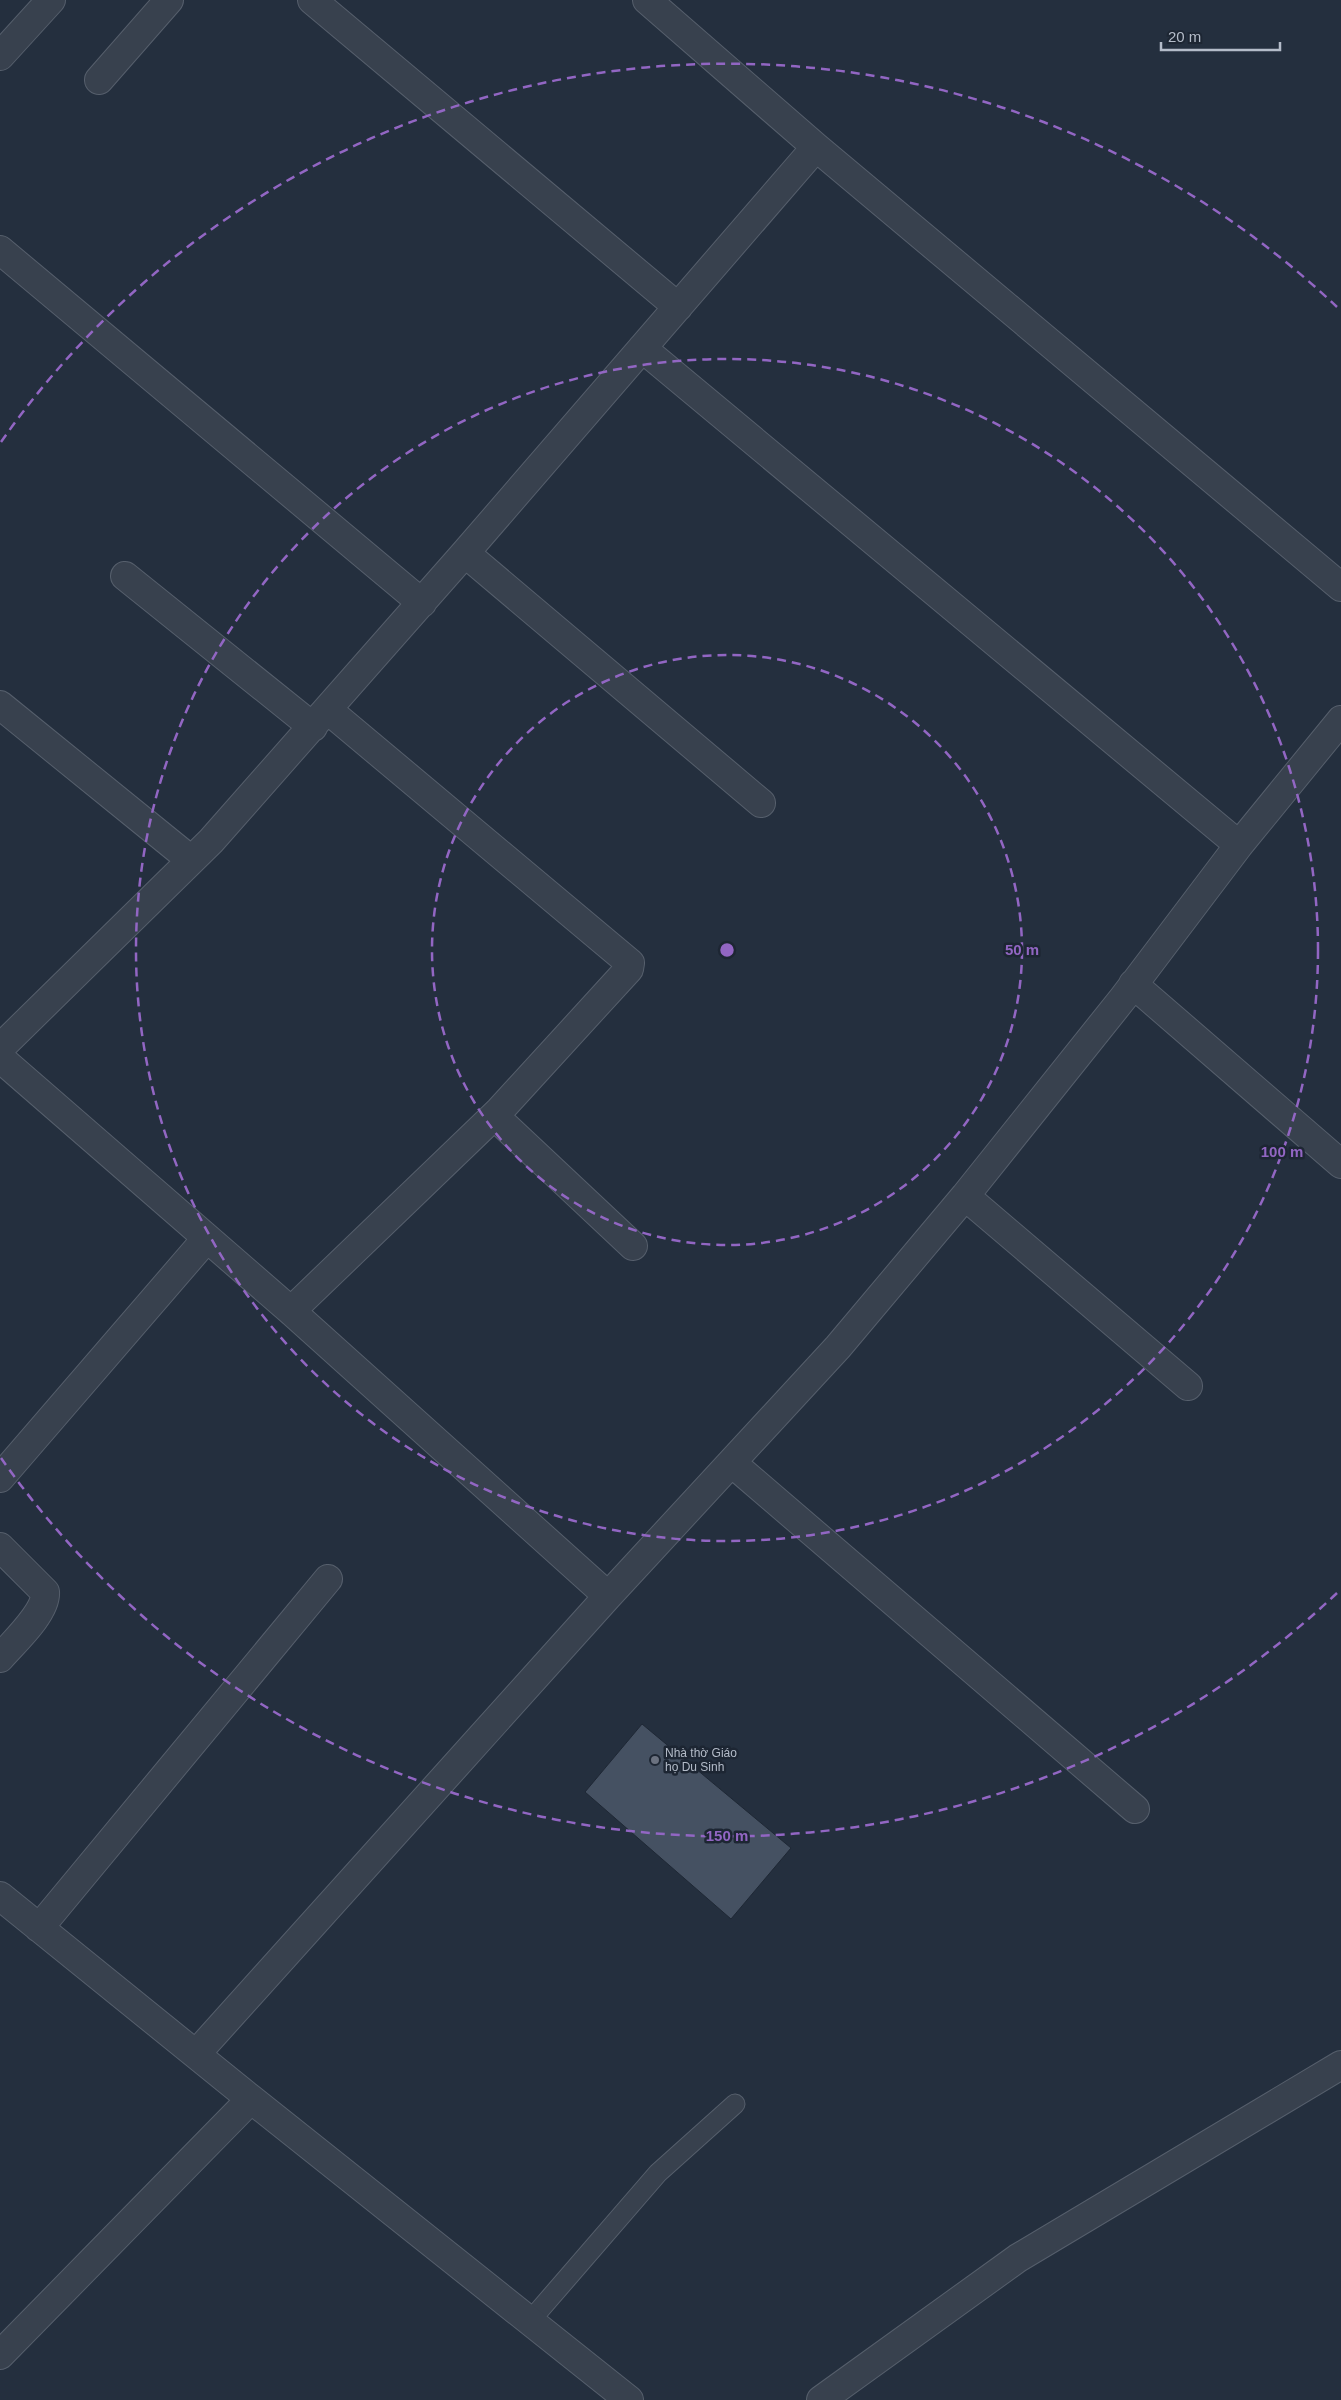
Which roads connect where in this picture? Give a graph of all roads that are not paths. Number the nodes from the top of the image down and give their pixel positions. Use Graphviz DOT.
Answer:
graph roads {
  1 [pos="51,0"];
  2 [pos="169,0"];
  3 [pos="312,0"];
  4 [pos="647,0"];
  5 [pos="0,56"];
  6 [pos="99,80"];
  7 [pos="816,147"];
  8 [pos="0,250"];
  9 [pos="678,306"];
  10 [pos="642,348"];
  11 [pos="465,553"];
  12 [pos="125,576"];
  13 [pos="1341,587"];
  14 [pos="422,603"];
  15 [pos="0,706"];
  16 [pos="320,719"];
  17 [pos="1341,720"];
  18 [pos="761,804"];
  19 [pos="1239,845"];
  20 [pos="191,860"];
  21 [pos="1133,984"];
  22 [pos="0,1048"];
  23 [pos="0,1058"];
  24 [pos="500,1110"];
  25 [pos="1341,1164"];
  26 [pos="965,1196"];
  27 [pos="207,1238"];
  28 [pos="633,1246"];
  29 [pos="291,1311"];
  30 [pos="1188,1386"];
  31 [pos="732,1463"];
  32 [pos="0,1478"];
  33 [pos="0,1547"];
  34 [pos="328,1579"];
  35 [pos="608,1596"];
  36 [pos="0,1658"];
  37 [pos="1135,1809"];
  38 [pos="0,1896"];
  39 [pos="39,1928"];
  40 [pos="196,2054"];
  41 [pos="1341,2064"];
  42 [pos="251,2099"];
  43 [pos="735,2104"];
  44 [pos="530,2321"];
  45 [pos="0,2355"];
  46 [pos="630,2400"];
  47 [pos="821,2400"];
  1 -- 5 [label="street"];
  2 -- 6 [label="street"];
  3 -- 9 [label="street"];
  4 -- 7 [label="street"];
  7 -- 9 [label="street"];
  7 -- 13 [label="street"];
  8 -- 14 [label="street"];
  9 -- 10 [label="street"];
  10 -- 11 [label="street"];
  10 -- 19 [label="street"];
  11 -- 14 [label="street"];
  11 -- 18 [label="street"];
  12 -- 16 [label="street"];
  14 -- 16 [label="street"];
  15 -- 20 [label="street"];
  16 -- 20 [label="street"];
  16 -- 24 [label="street"];
  17 -- 19 [label="street"];
  19 -- 21 [label="street"];
  20 -- 22 [label="street"];
  21 -- 25 [label="street"];
  21 -- 26 [label="street"];
  23 -- 27 [label="street"];
  24 -- 28 [label="street"];
  24 -- 29 [label="street"];
  26 -- 30 [label="street"];
  26 -- 31 [label="street"];
  27 -- 29 [label="street"];
  27 -- 32 [label="street"];
  29 -- 35 [label="street"];
  31 -- 35 [label="street"];
  31 -- 37 [label="street"];
  33 -- 36 [label="street"];
  34 -- 39 [label="street"];
  35 -- 40 [label="street"];
  38 -- 39 [label="street"];
  39 -- 40 [label="street"];
  40 -- 42 [label="street"];
  41 -- 47 [label="street"];
  42 -- 44 [label="street"];
  42 -- 45 [label="street"];
  43 -- 44 [label="lane"];
  44 -- 46 [label="street"];
}
